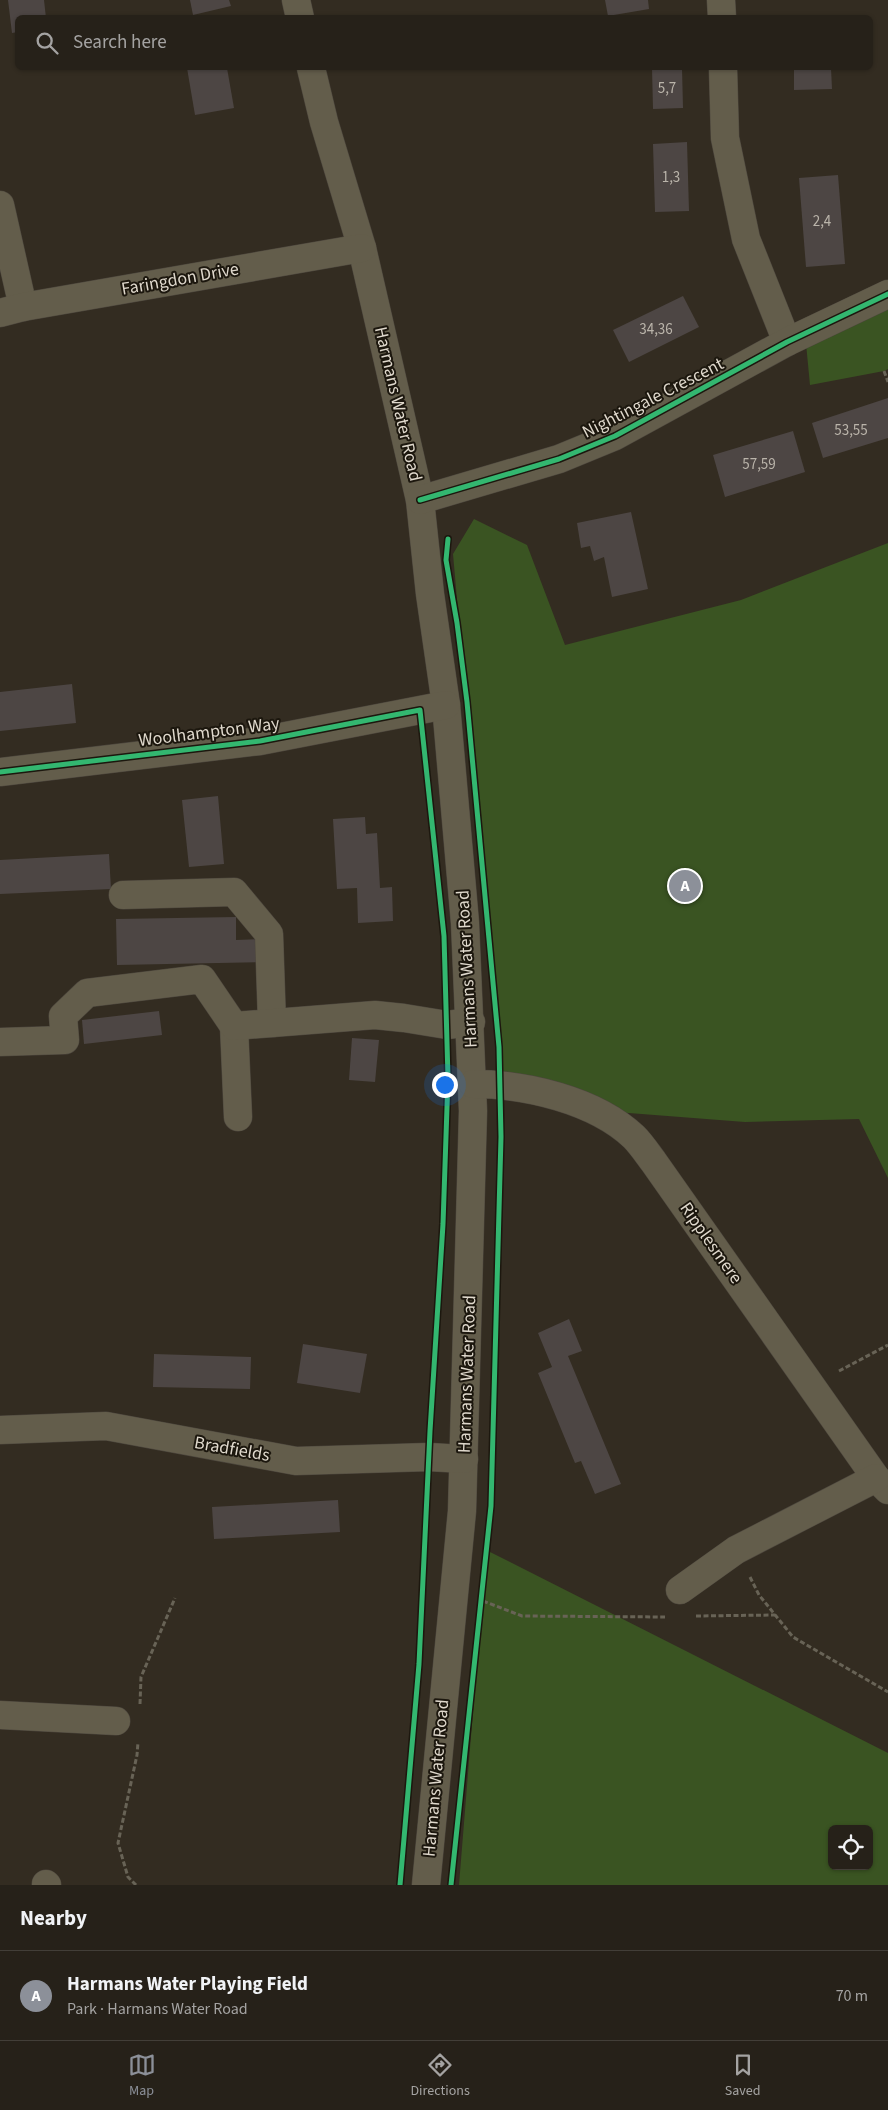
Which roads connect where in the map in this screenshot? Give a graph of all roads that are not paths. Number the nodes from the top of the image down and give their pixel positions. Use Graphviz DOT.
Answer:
graph roads {
  1 [pos="296,0"];
  2 [pos="721,0"];
  3 [pos="299,15"];
  4 [pos="722,15"];
  5 [pos="311,70"];
  6 [pos="723,70"];
  7 [pos="0,205"];
  8 [pos="362,248"];
  9 [pos="888,294"];
  10 [pos="12,310"];
  11 [pos="787,342"];
  12 [pos="420,500"];
  13 [pos="446,705"];
  14 [pos="0,772"];
  15 [pos="123,895"];
  16 [pos="470,1022"];
  17 [pos="272,1023"];
  18 [pos="234,1026"];
  19 [pos="0,1042"];
  20 [pos="473,1084"];
  21 [pos="238,1117"];
  22 [pos="0,1430"];
  23 [pos="464,1459"];
  24 [pos="882,1484"];
  25 [pos="680,1590"];
  26 [pos="0,1715"];
  27 [pos="116,1721"];
  28 [pos="426,1885"];
  1 -- 3 [label="street"];
  2 -- 4 [label="street"];
  5 -- 8 [label="street, Harmans Water Road"];
  6 -- 11 [label="street"];
  7 -- 10 [label="street"];
  8 -- 10 [label="street, Faringdon Drive"];
  8 -- 12 [label="street, Harmans Water Road"];
  9 -- 11 [label="street, Nightingale Crescent"];
  11 -- 12 [label="street, Nightingale Crescent"];
  12 -- 13 [label="street, Harmans Water Road"];
  13 -- 14 [label="street, Woolhampton Way"];
  13 -- 16 [label="street, Harmans Water Road"];
  15 -- 17 [label="street"];
  16 -- 17 [label="street"];
  16 -- 20 [label="street, Harmans Water Road"];
  17 -- 18 [label="street"];
  18 -- 19 [label="street"];
  18 -- 21 [label="street"];
  20 -- 23 [label="street, Harmans Water Road"];
  20 -- 24 [label="street, Ripplesmere"];
  22 -- 23 [label="street, Bradfields"];
  23 -- 28 [label="street, Harmans Water Road"];
  24 -- 25 [label="street"];
  26 -- 27 [label="street"];
}
